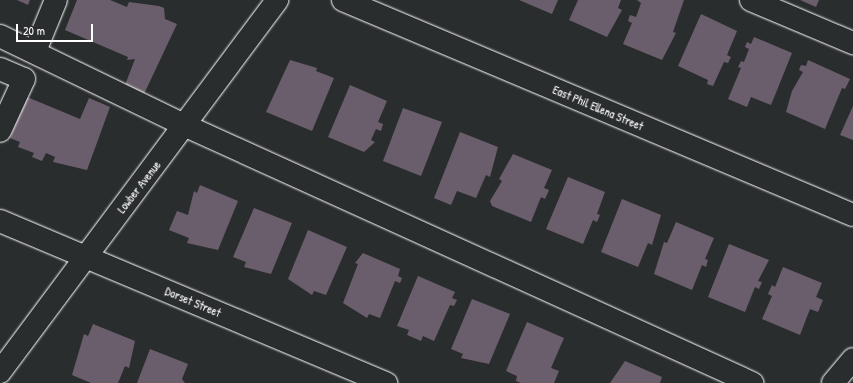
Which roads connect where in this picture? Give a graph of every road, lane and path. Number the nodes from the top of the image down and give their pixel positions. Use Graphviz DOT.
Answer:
graph roads {
  1 [pos="56,0"];
  2 [pos="277,0"];
  3 [pos="343,0"];
  4 [pos="751,0"];
  5 [pos="0,36"];
  6 [pos="853,43"];
  7 [pos="35,51"];
  8 [pos="0,69"];
  9 [pos="186,126"];
  10 [pos="0,131"];
  11 [pos="853,215"];
  12 [pos="0,221"];
  13 [pos="85,257"];
  14 [pos="853,359"];
  15 [pos="0,372"];
  16 [pos="0,381"];
  17 [pos="838,381"];
  18 [pos="5,383"];
  19 [pos="386,383"];
  20 [pos="752,383"];
  1 -- 7 [label="street"];
  2 -- 9 [label="street, Lowber Avenue"];
  3 -- 11 [label="street, East Phil Ellena Street"];
  4 -- 6 [label="street"];
  5 -- 7 [label="street"];
  7 -- 9 [label="street"];
  8 -- 10 [label="street"];
  9 -- 13 [label="street, Lowber Avenue"];
  9 -- 20 [label="street"];
  12 -- 13 [label="street, Dorset Street"];
  13 -- 15 [label="street, Lowber Avenue"];
  13 -- 19 [label="street, Dorset Street"];
  14 -- 17 [label="street"];
  16 -- 18 [label="street"];
}
